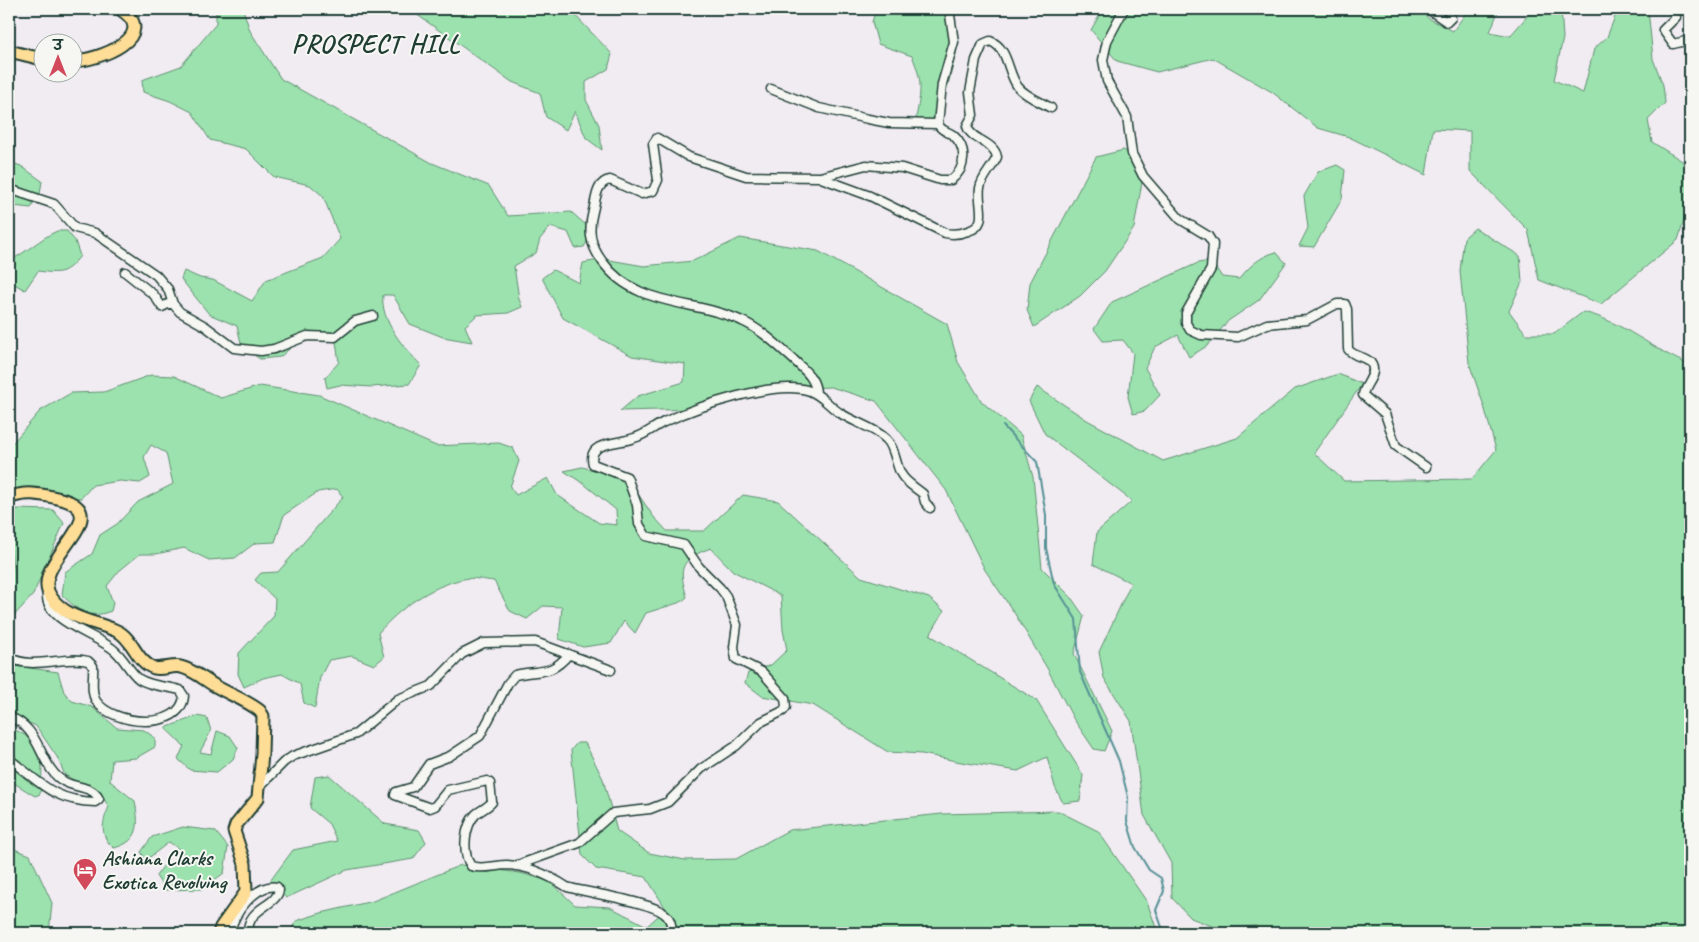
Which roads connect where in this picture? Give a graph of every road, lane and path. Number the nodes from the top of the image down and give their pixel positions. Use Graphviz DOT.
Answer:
graph roads {
  1 [pos="120,9"];
  2 [pos="952,9"];
  3 [pos="1124,9"];
  4 [pos="1428,9"];
  5 [pos="1447,9"];
  6 [pos="1673,9"];
  7 [pos="1690,40"];
  8 [pos="9,52"];
  9 [pos="32,57"];
  10 [pos="82,61"];
  11 [pos="771,90"];
  12 [pos="1051,108"];
  13 [pos="938,124"];
  14 [pos="820,177"];
  15 [pos="9,190"];
  16 [pos="124,272"];
  17 [pos="172,302"];
  18 [pos="373,316"];
  19 [pos="816,394"];
  20 [pos="1426,467"];
  21 [pos="9,498"];
  22 [pos="930,508"];
  23 [pos="47,591"];
  24 [pos="569,654"];
  25 [pos="9,657"];
  26 [pos="611,670"];
  27 [pos="9,717"];
  28 [pos="9,759"];
  29 [pos="260,786"];
  30 [pos="515,866"];
  31 [pos="219,933"];
  32 [pos="230,933"];
  33 [pos="248,933"];
  34 [pos="671,933"];
  1 -- 10 [label="highway"];
  2 -- 13 [label="street"];
  3 -- 20 [label="street"];
  4 -- 5 [label="street"];
  6 -- 7 [label="street"];
  8 -- 9 [label="highway"];
  11 -- 13 [label="street"];
  12 -- 14 [label="street"];
  13 -- 14 [label="street"];
  14 -- 19 [label="street"];
  15 -- 17 [label="street"];
  16 -- 17 [label="street"];
  17 -- 18 [label="street"];
  19 -- 22 [label="street"];
  19 -- 30 [label="street"];
  21 -- 23 [label="highway"];
  23 -- 25 [label="street"];
  23 -- 29 [label="highway"];
  24 -- 26 [label="street"];
  24 -- 29 [label="street"];
  24 -- 30 [label="street"];
  27 -- 28 [label="street"];
  29 -- 31 [label="highway"];
  30 -- 34 [label="street"];
  32 -- 33 [label="street"];
}
